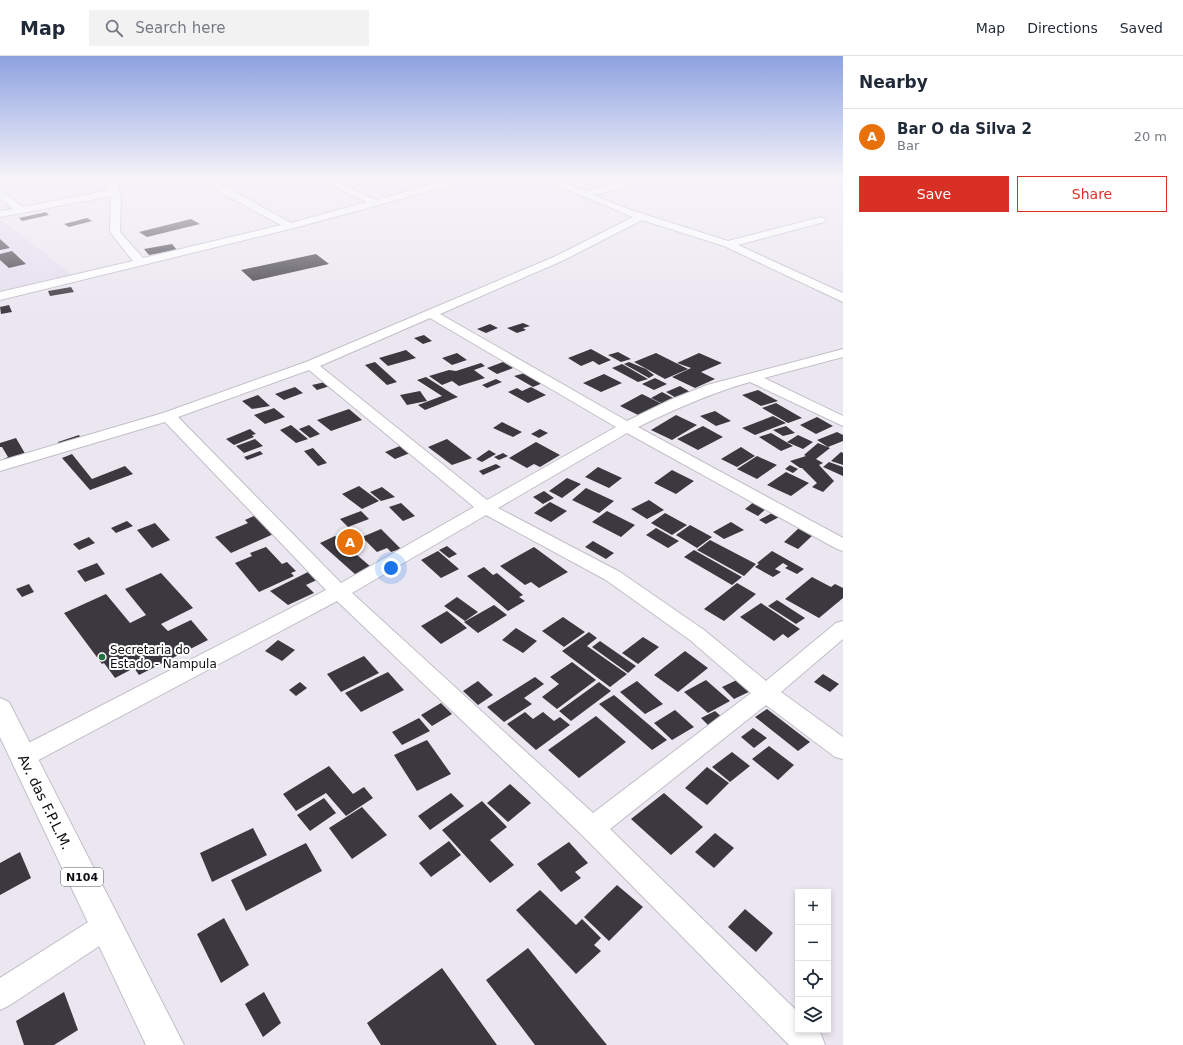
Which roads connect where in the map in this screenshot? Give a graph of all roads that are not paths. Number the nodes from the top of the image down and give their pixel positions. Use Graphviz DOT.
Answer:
graph roads {
  1 [pos="115,224"];
  2 [pos="287,224"];
  3 [pos="297,224"];
  4 [pos="626,224"];
  5 [pos="667,224"];
  6 [pos="805,224"];
  7 [pos="290,226"];
  8 [pos="728,244"];
  9 [pos="139,261"];
  10 [pos="0,296"];
  11 [pos="843,298"];
  12 [pos="432,314"];
  13 [pos="843,353"];
  14 [pos="311,365"];
  15 [pos="751,377"];
  16 [pos="168,416"];
  17 [pos="843,422"];
  18 [pos="627,427"];
  19 [pos="0,466"];
  20 [pos="486,509"];
  21 [pos="843,545"];
  22 [pos="339,592"];
  23 [pos="843,628"];
  24 [pos="766,693"];
  25 [pos="0,709"];
  26 [pos="843,750"];
  27 [pos="23,757"];
  28 [pos="592,828"];
  29 [pos="106,926"];
  30 [pos="0,995"];
  31 [pos="165,1045"];
  32 [pos="810,1045"];
  1 -- 9 [label="street"];
  2 -- 7 [label="street"];
  3 -- 7 [label="street"];
  4 -- 12 [label="street"];
  5 -- 8 [label="street"];
  6 -- 8 [label="street"];
  7 -- 9 [label="street"];
  8 -- 11 [label="street"];
  9 -- 10 [label="street"];
  12 -- 14 [label="street"];
  12 -- 18 [label="street"];
  13 -- 15 [label="street"];
  14 -- 16 [label="street"];
  14 -- 20 [label="street"];
  15 -- 17 [label="street"];
  15 -- 18 [label="street"];
  16 -- 19 [label="street"];
  16 -- 22 [label="street"];
  18 -- 20 [label="street"];
  18 -- 21 [label="street"];
  20 -- 22 [label="street"];
  20 -- 24 [label="street"];
  22 -- 27 [label="street"];
  22 -- 28 [label="street"];
  23 -- 24 [label="street"];
  24 -- 26 [label="street"];
  24 -- 28 [label="street"];
  25 -- 27 [label="main road, Av. das F.P.L.M. / N104"];
  27 -- 29 [label="main road, Av. das F.P.L.M. / N104"];
  28 -- 32 [label="street"];
  29 -- 30 [label="street"];
  29 -- 31 [label="main road, Av. das F.P.L.M. / N104"];
}
